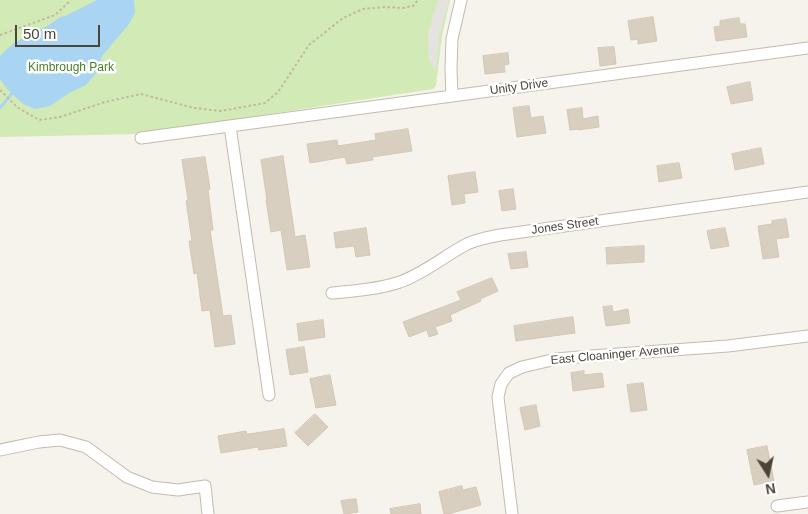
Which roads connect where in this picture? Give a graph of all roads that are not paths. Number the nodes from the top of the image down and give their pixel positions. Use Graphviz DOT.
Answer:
graph roads {
  1 [pos="462,0"];
  2 [pos="808,48"];
  3 [pos="452,96"];
  4 [pos="230,126"];
  5 [pos="141,138"];
  6 [pos="808,192"];
  7 [pos="332,293"];
  8 [pos="808,336"];
  9 [pos="269,395"];
  10 [pos="0,450"];
  11 [pos="808,503"];
  12 [pos="777,506"];
  13 [pos="208,514"];
  14 [pos="512,514"];
  1 -- 3 [label="street"];
  2 -- 3 [label="street, Unity Drive"];
  3 -- 4 [label="street, Unity Drive"];
  4 -- 5 [label="street, Unity Drive"];
  4 -- 9 [label="street"];
  6 -- 7 [label="street, Jones Street"];
  8 -- 14 [label="street, East Cloaninger Avenue"];
  10 -- 13 [label="street"];
  11 -- 12 [label="street"];
}
